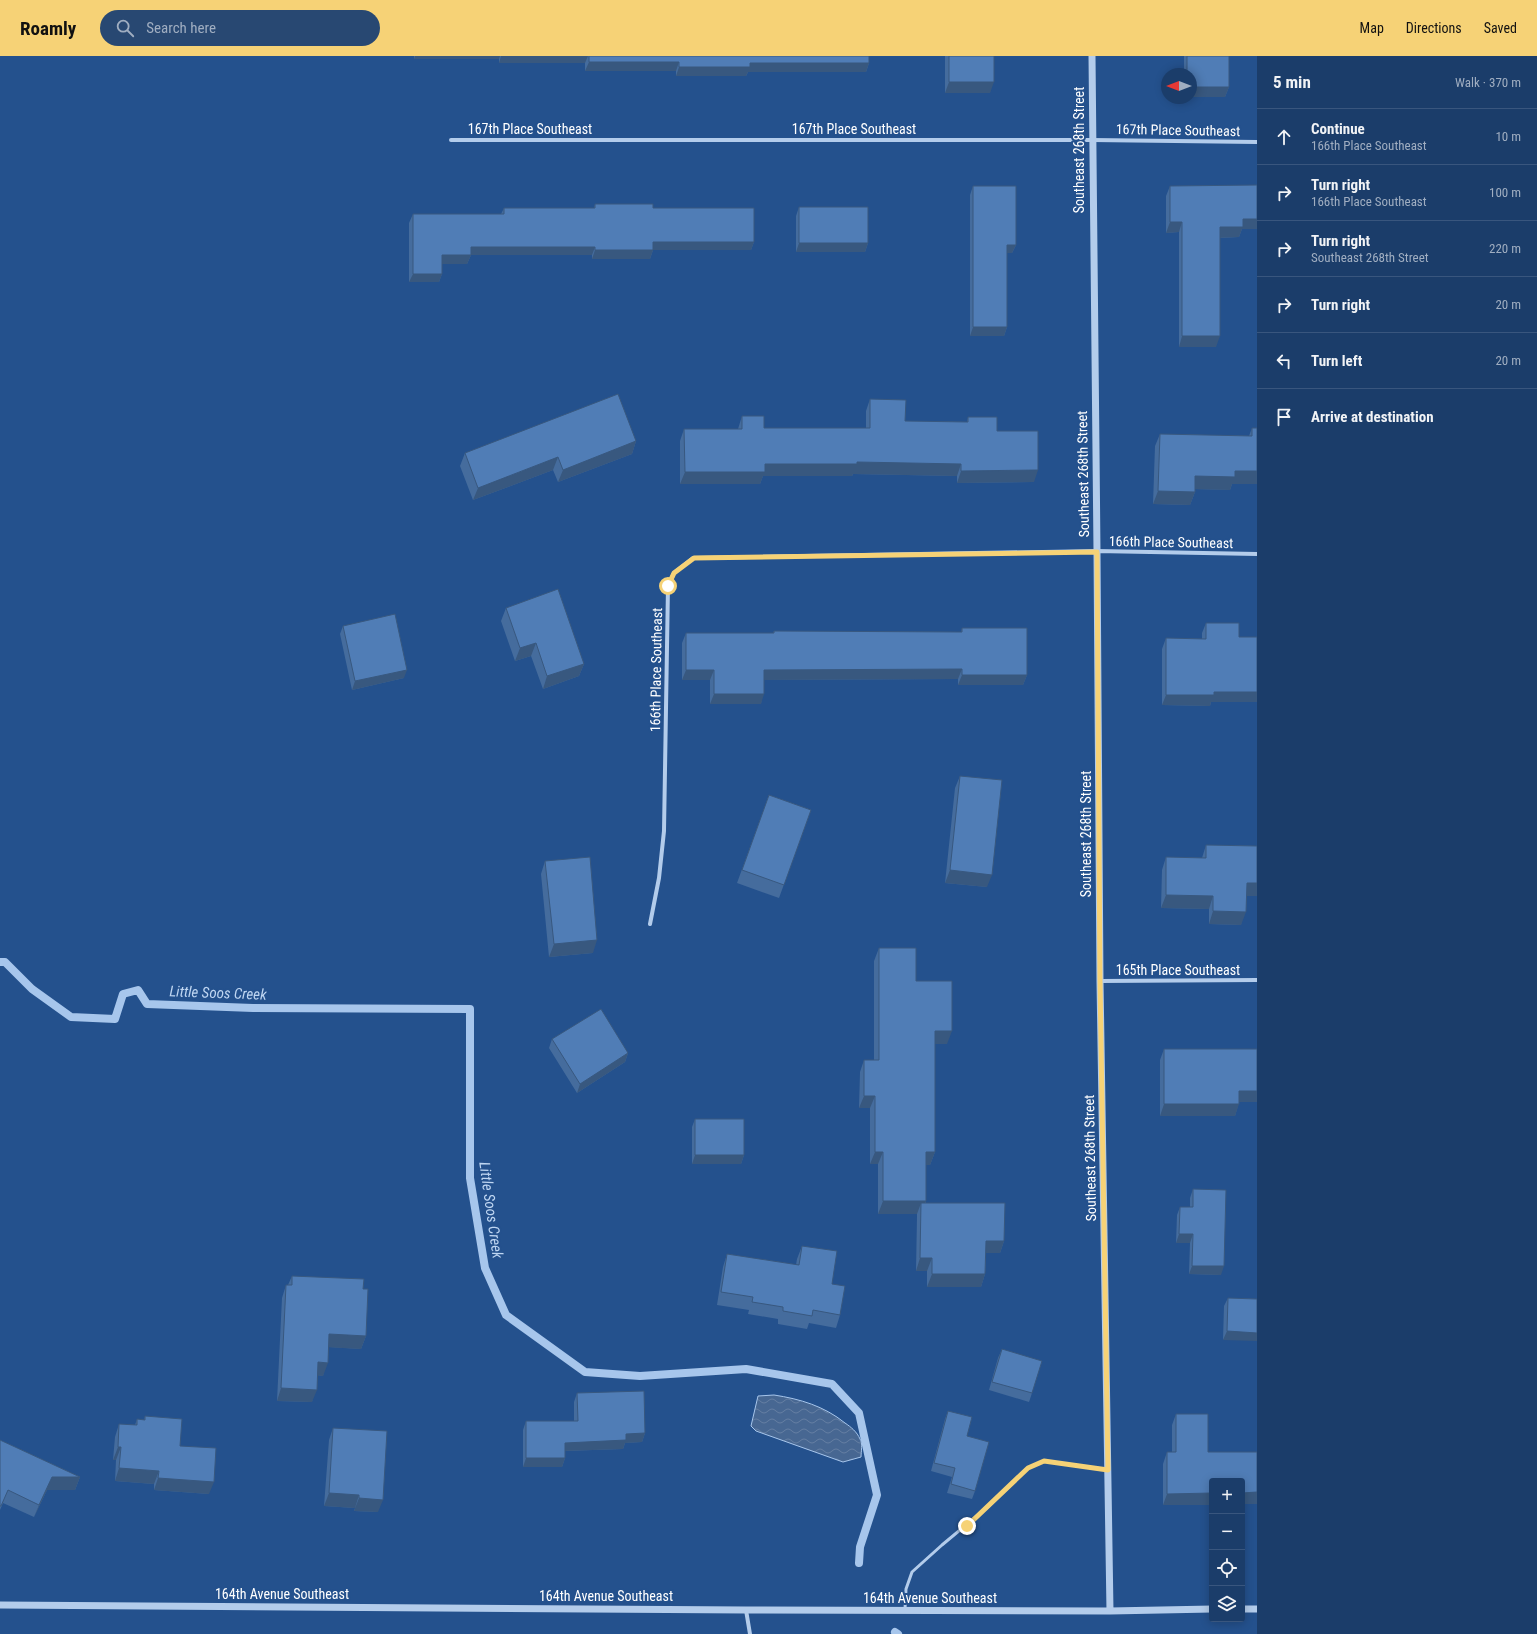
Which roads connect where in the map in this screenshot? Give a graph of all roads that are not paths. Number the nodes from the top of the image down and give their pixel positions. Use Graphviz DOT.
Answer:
graph roads {
  1 [pos="1092,56"];
  2 [pos="451,140"];
  3 [pos="1092,140"];
  4 [pos="1257,142"];
  5 [pos="1097,552"];
  6 [pos="1257,554"];
  7 [pos="650,924"];
  8 [pos="1257,980"];
  9 [pos="1100,981"];
  10 [pos="1108,1470"];
  11 [pos="0,1605"];
  12 [pos="1245,1609"];
  13 [pos="1257,1609"];
  14 [pos="746,1610"];
  15 [pos="905,1610"];
  16 [pos="1209,1610"];
  17 [pos="1110,1611"];
  18 [pos="750,1634"];
  1 -- 3 [label="street, Southeast 268th Street"];
  2 -- 3 [label="street, 167th Place Southeast"];
  3 -- 4 [label="street, 167th Place Southeast"];
  3 -- 5 [label="street, Southeast 268th Street"];
  5 -- 6 [label="street, 166th Place Southeast"];
  5 -- 7 [label="street, 166th Place Southeast"];
  5 -- 9 [label="street, Southeast 268th Street"];
  8 -- 9 [label="street, 165th Place Southeast"];
  9 -- 10 [label="street, Southeast 268th Street"];
  10 -- 15 [label="lane"];
  10 -- 17 [label="street, Southeast 268th Street"];
  11 -- 14 [label="street, 164th Avenue Southeast"];
  12 -- 13 [label="street"];
  14 -- 15 [label="street, 164th Avenue Southeast"];
  14 -- 18 [label="street"];
  15 -- 17 [label="street, 164th Avenue Southeast"];
  16 -- 17 [label="street, 164th Avenue Southeast"];
}
